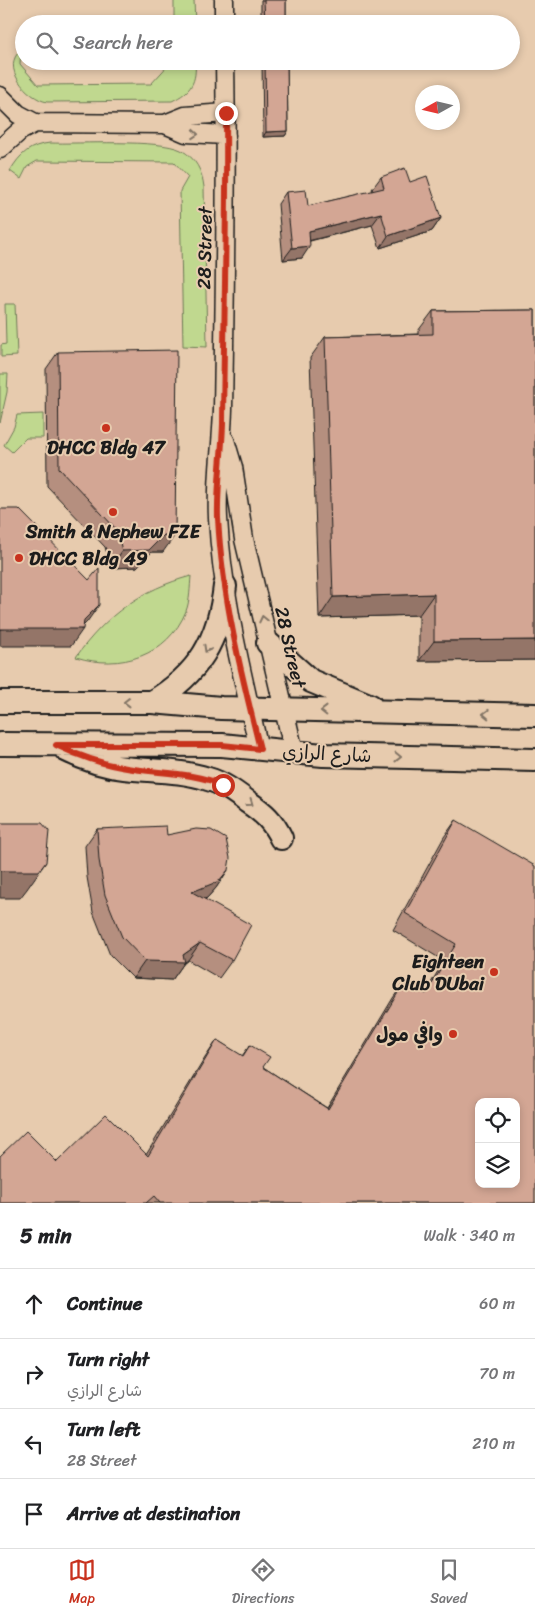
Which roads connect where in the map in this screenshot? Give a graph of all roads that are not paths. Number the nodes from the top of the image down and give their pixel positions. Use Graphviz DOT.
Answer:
graph roads {
  1 [pos="224,0"];
  2 [pos="224,15"];
  3 [pos="225,70"];
  4 [pos="0,96"];
  5 [pos="226,113"];
  6 [pos="35,123"];
  7 [pos="166,124"];
  8 [pos="226,135"];
  9 [pos="0,149"];
  10 [pos="223,435"];
  11 [pos="225,586"];
  12 [pos="268,643"];
  13 [pos="0,702"];
  14 [pos="152,702"];
  15 [pos="250,709"];
  16 [pos="284,710"];
  17 [pos="407,711"];
  18 [pos="535,715"];
  19 [pos="0,744"];
  20 [pos="56,745"];
  21 [pos="260,749"];
  22 [pos="294,752"];
  23 [pos="535,760"];
  24 [pos="281,838"];
  1 -- 2 [label="street"];
  3 -- 5 [label="street, 28 Street"];
  4 -- 6 [label="street"];
  5 -- 7 [label="street"];
  5 -- 8 [label="street, 28 Street"];
  6 -- 7 [label="street"];
  6 -- 9 [label="street"];
  7 -- 8 [label="street, one-way"];
  8 -- 10 [label="street, 28 Street"];
  10 -- 11 [label="street, 28 Street"];
  12 -- 10 [label="street, 28 Street, one-way"];
  11 -- 14 [label="street, one-way"];
  11 -- 15 [label="street, 28 Street"];
  12 -- 16 [label="street, 28 Street"];
  12 -- 17 [label="street"];
  14 -- 13 [label="street, one-way"];
  14 -- 15 [label="street"];
  15 -- 16 [label="street"];
  15 -- 21 [label="street, 28 Street"];
  17 -- 16 [label="street, one-way"];
  16 -- 22 [label="street, 28 Street"];
  18 -- 17 [label="street, one-way"];
  19 -- 20 [label="street, شارع الرازي"];
  20 -- 21 [label="street, شارع الرازي"];
  20 -- 24 [label="street, one-way"];
  21 -- 22 [label="street, شارع الرازي"];
  22 -- 23 [label="street, شارع الرازي, one-way"];
}
